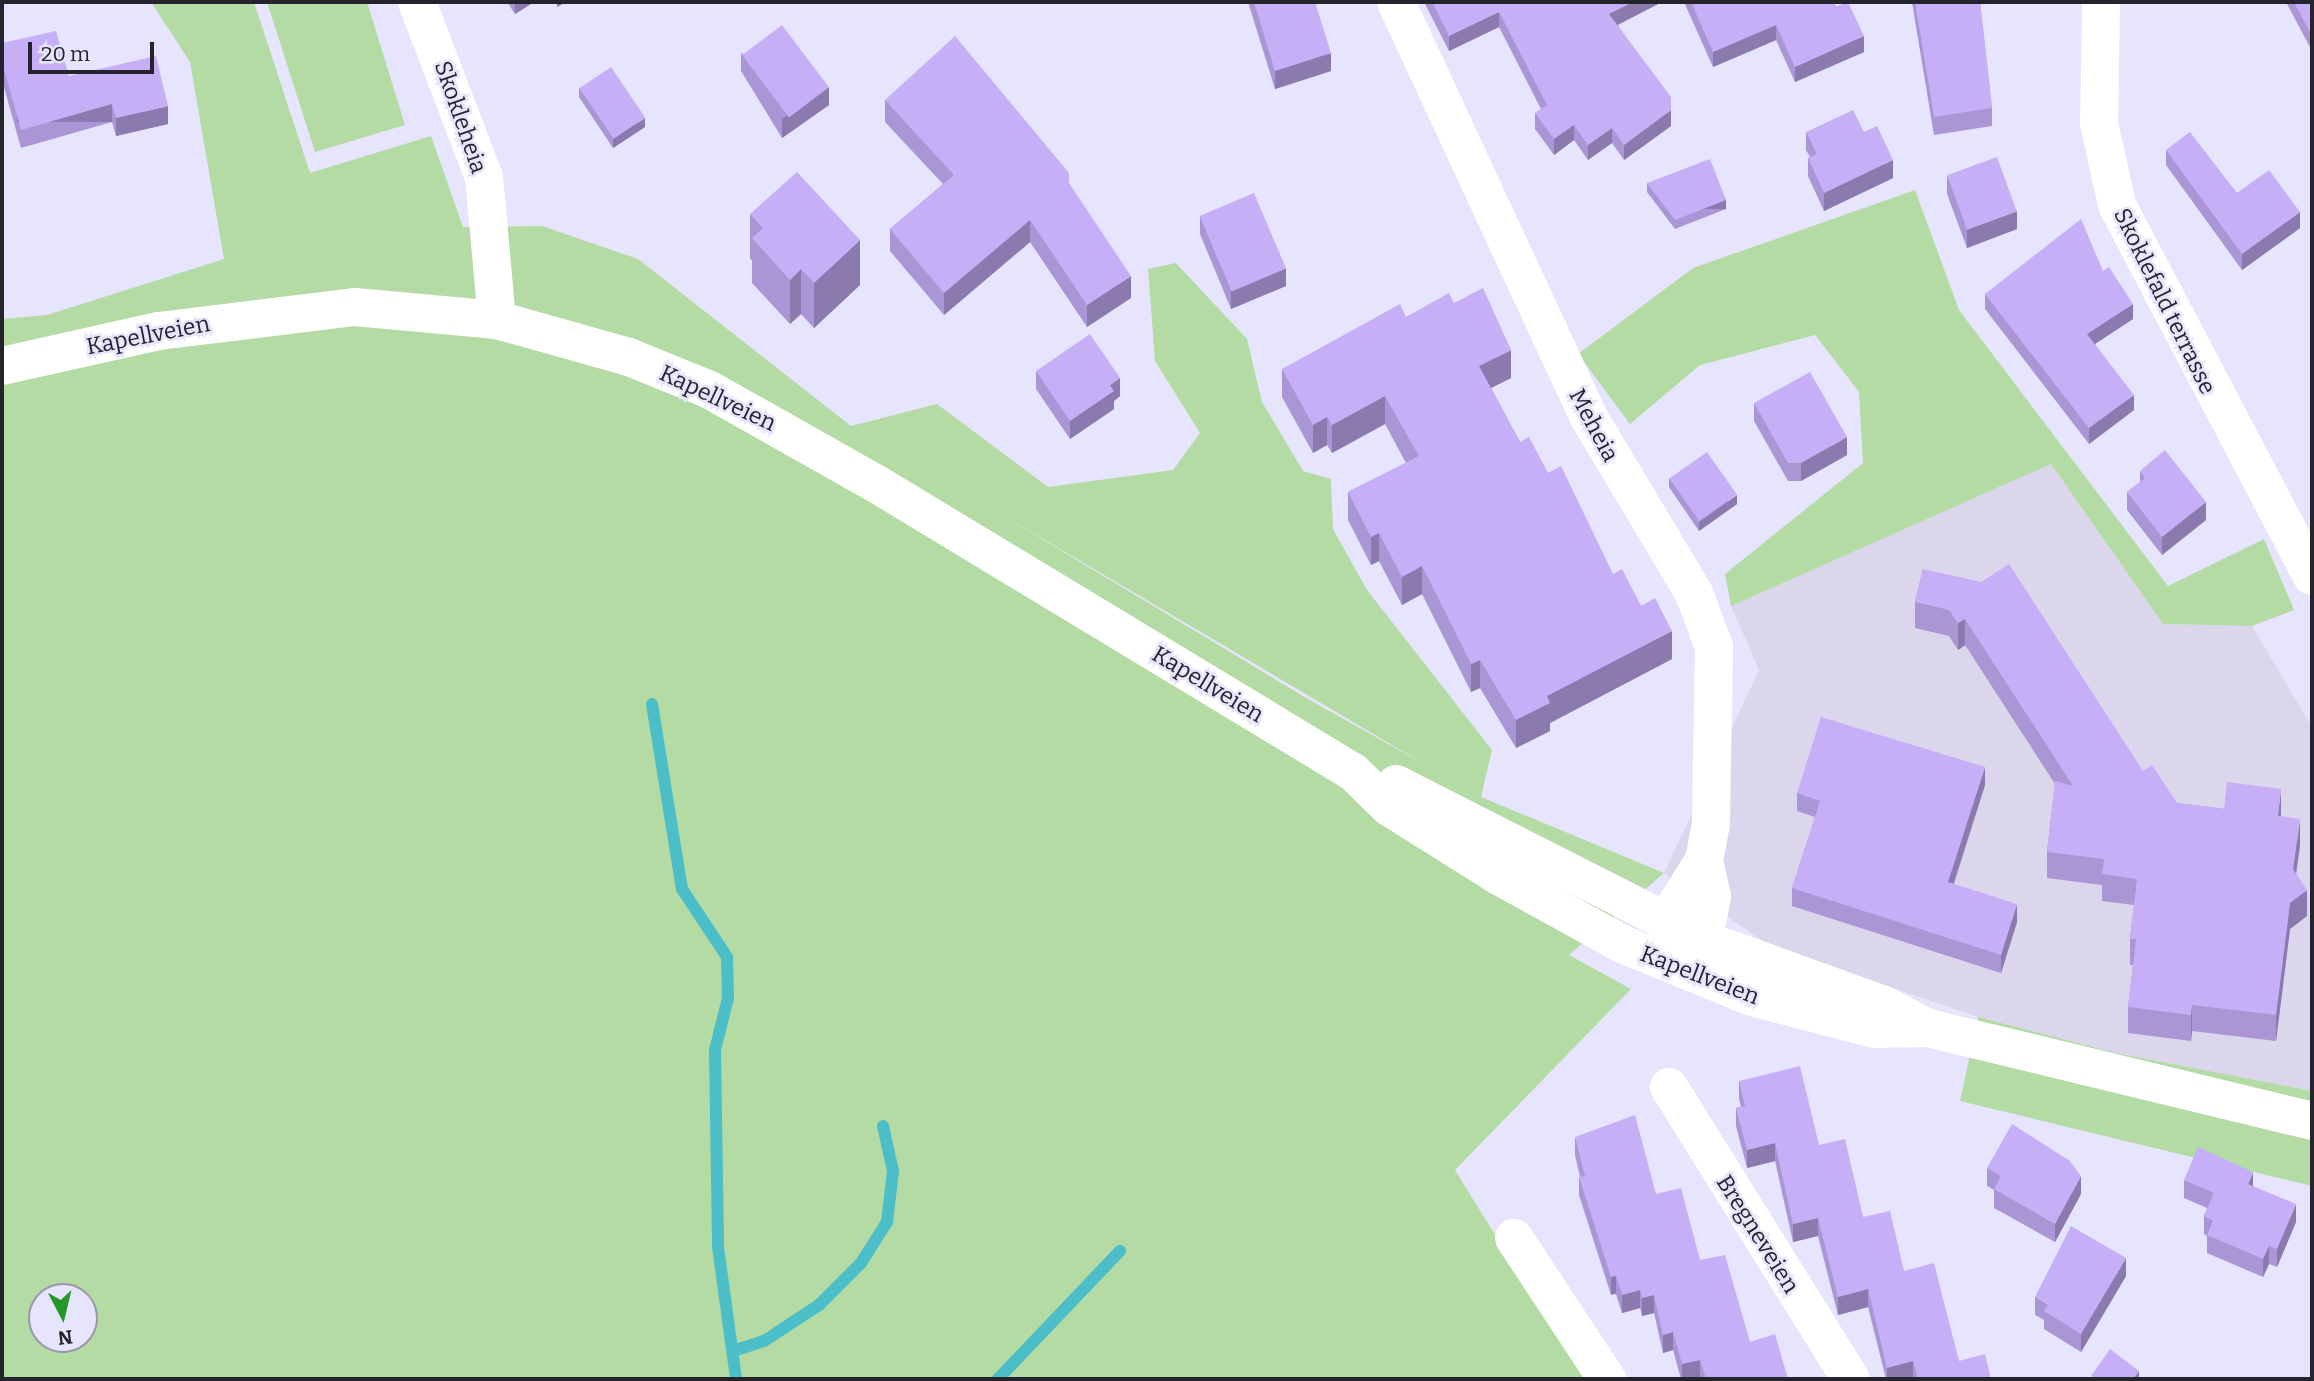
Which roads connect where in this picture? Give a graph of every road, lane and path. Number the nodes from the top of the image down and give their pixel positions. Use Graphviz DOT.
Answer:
graph roads {
  1 [pos="417,2"];
  2 [pos="1396,2"];
  3 [pos="2101,2"];
  4 [pos="497,320"];
  5 [pos="2,366"];
  6 [pos="2312,576"];
  7 [pos="1353,772"];
  8 [pos="1704,860"];
  9 [pos="1665,920"];
  10 [pos="1699,937"];
  11 [pos="1672,965"];
  12 [pos="1928,1028"];
  13 [pos="1669,1087"];
  14 [pos="2312,1121"];
  15 [pos="1514,1238"];
  16 [pos="1606,1379"];
  17 [pos="1851,1379"];
  1 -- 4 [label="main road, Skokleheia"];
  2 -- 8 [label="main road, Meheia"];
  3 -- 6 [label="main road, Skoklefald terrasse"];
  4 -- 5 [label="main road, Kapellveien"];
  4 -- 7 [label="main road, Kapellveien"];
  7 -- 9 [label="main road, Kapellveien"];
  7 -- 11 [label="main road, Kapellveien"];
  8 -- 9 [label="main road, Meheia"];
  8 -- 10 [label="main road, Meheia"];
  9 -- 10 [label="main road, Kapellveien"];
  9 -- 11 [label="main road"];
  10 -- 11 [label="main road, Meheia"];
  10 -- 12 [label="main road, Kapellveien"];
  11 -- 12 [label="main road, Kapellveien"];
  12 -- 14 [label="main road, Kapellveien"];
  13 -- 17 [label="main road, Bregneveien"];
  15 -- 16 [label="main road"];
}
